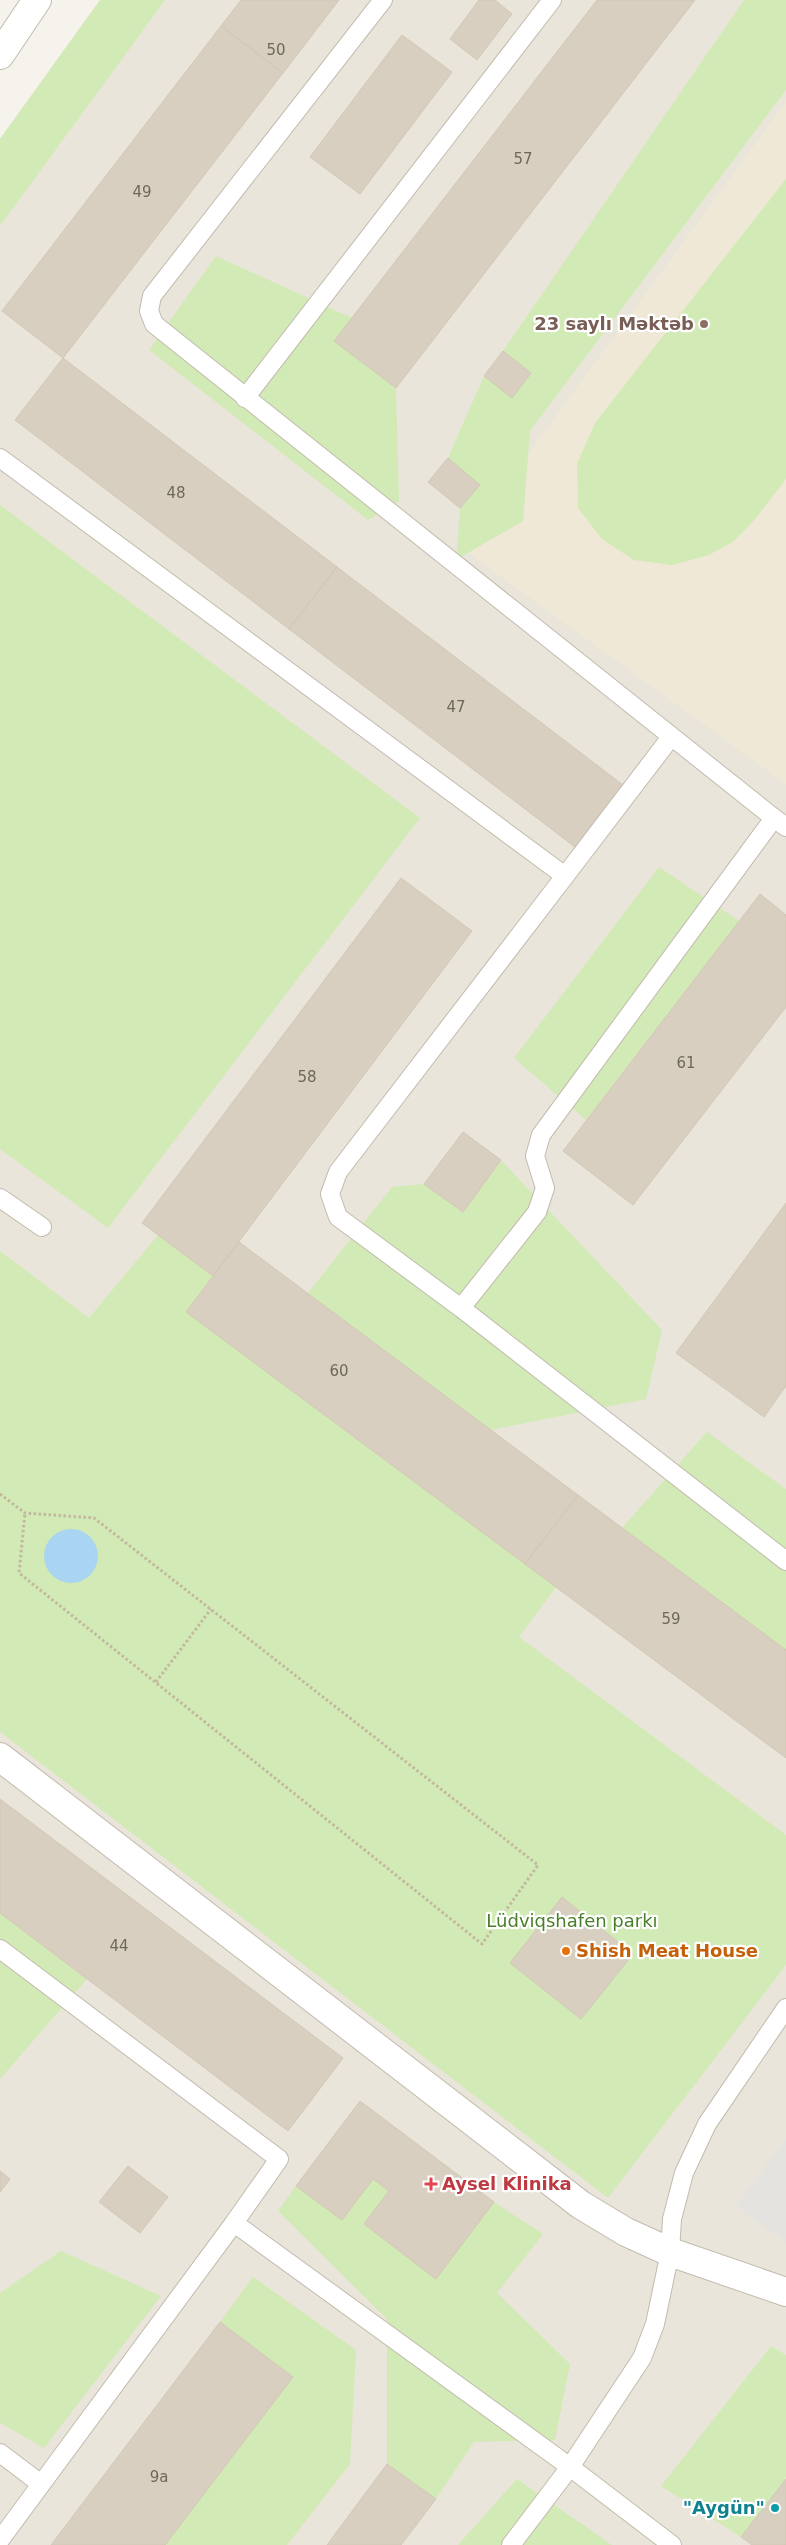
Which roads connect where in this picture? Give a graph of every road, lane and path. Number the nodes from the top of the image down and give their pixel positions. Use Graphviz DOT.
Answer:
graph roads {
  1 [pos="37,0"];
  2 [pos="383,0"];
  3 [pos="552,0"];
  4 [pos="0,55"];
  5 [pos="245,398"];
  6 [pos="0,458"];
  7 [pos="671,737"];
  8 [pos="780,823"];
  9 [pos="565,876"];
  10 [pos="0,1198"];
  11 [pos="42,1227"];
  12 [pos="461,1308"];
  13 [pos="0,1494"];
  14 [pos="25,1513"];
  15 [pos="786,1561"];
  16 [pos="210,1609"];
  17 [pos="156,1682"];
  18 [pos="0,1757"];
  19 [pos="0,1949"];
  20 [pos="786,2008"];
  21 [pos="234,2223"];
  22 [pos="670,2252"];
  23 [pos="786,2292"];
  24 [pos="0,2453"];
  25 [pos="570,2467"];
  26 [pos="41,2484"];
  27 [pos="0,2540"];
  28 [pos="511,2545"];
  29 [pos="672,2545"];
  1 -- 4 [label="street"];
  2 -- 5 [label="lane"];
  3 -- 5 [label="lane"];
  5 -- 7 [label="lane"];
  6 -- 9 [label="lane"];
  7 -- 8 [label="lane"];
  7 -- 9 [label="lane"];
  8 -- 12 [label="lane"];
  9 -- 12 [label="lane"];
  10 -- 11 [label="lane"];
  12 -- 15 [label="lane"];
  13 -- 14 [label="path"];
  14 -- 16 [label="path"];
  14 -- 17 [label="path"];
  16 -- 17 [label="path"];
  16 -- 17 [label="path"];
  18 -- 22 [label="street"];
  19 -- 21 [label="lane"];
  20 -- 22 [label="lane"];
  21 -- 25 [label="lane"];
  21 -- 26 [label="lane"];
  22 -- 23 [label="street"];
  22 -- 25 [label="lane"];
  24 -- 26 [label="lane"];
  25 -- 28 [label="lane"];
  25 -- 29 [label="lane"];
  26 -- 27 [label="lane"];
}
